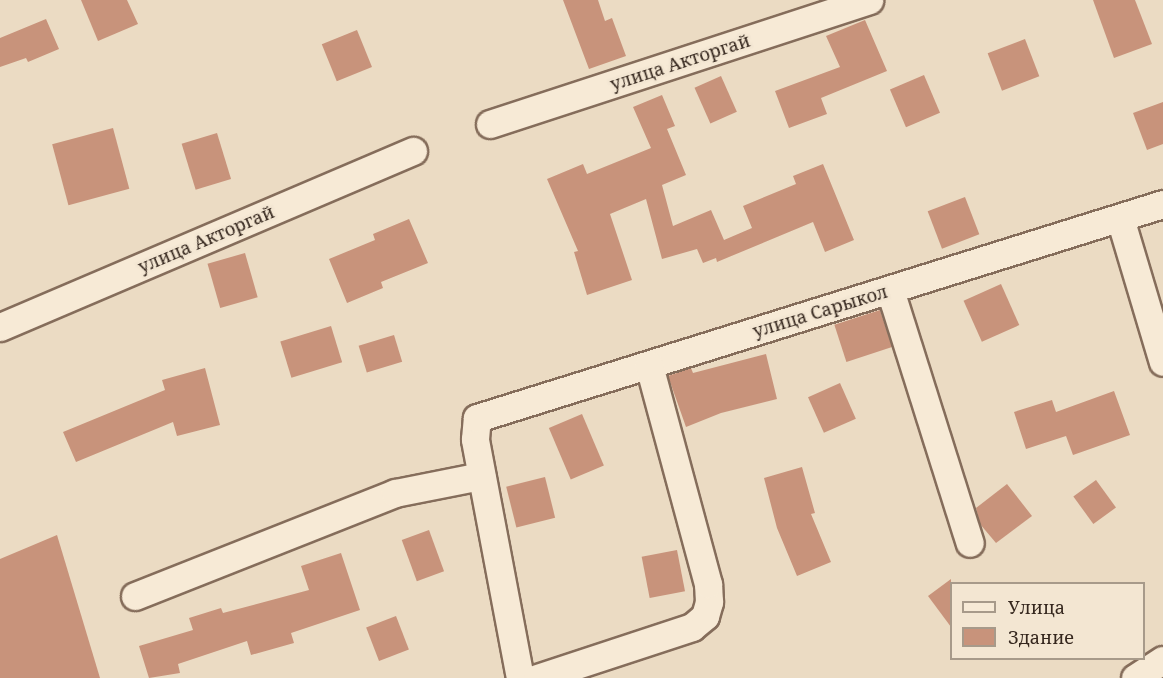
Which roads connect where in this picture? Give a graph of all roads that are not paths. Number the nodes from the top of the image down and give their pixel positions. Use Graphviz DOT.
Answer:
graph roads {
  1 [pos="869,0"];
  2 [pos="490,124"];
  3 [pos="413,151"];
  4 [pos="1163,204"];
  5 [pos="1120,218"];
  6 [pos="890,290"];
  7 [pos="0,327"];
  8 [pos="1163,362"];
  9 [pos="649,365"];
  10 [pos="482,476"];
  11 [pos="970,543"];
  12 [pos="135,596"];
  13 [pos="1163,660"];
  14 [pos="520,678"];
  15 [pos="537,678"];
  16 [pos="1135,678"];
  1 -- 2 [label="street, улица Акторгай"];
  3 -- 7 [label="street, улица Акторгай"];
  4 -- 5 [label="street, улица Сарыкол"];
  5 -- 6 [label="street, улица Сарыкол"];
  5 -- 8 [label="street"];
  6 -- 9 [label="street, улица Сарыкол"];
  6 -- 11 [label="street"];
  9 -- 10 [label="street, улица Сарыкол"];
  9 -- 15 [label="street"];
  10 -- 12 [label="street"];
  10 -- 14 [label="street"];
  13 -- 16 [label="street"];
}
